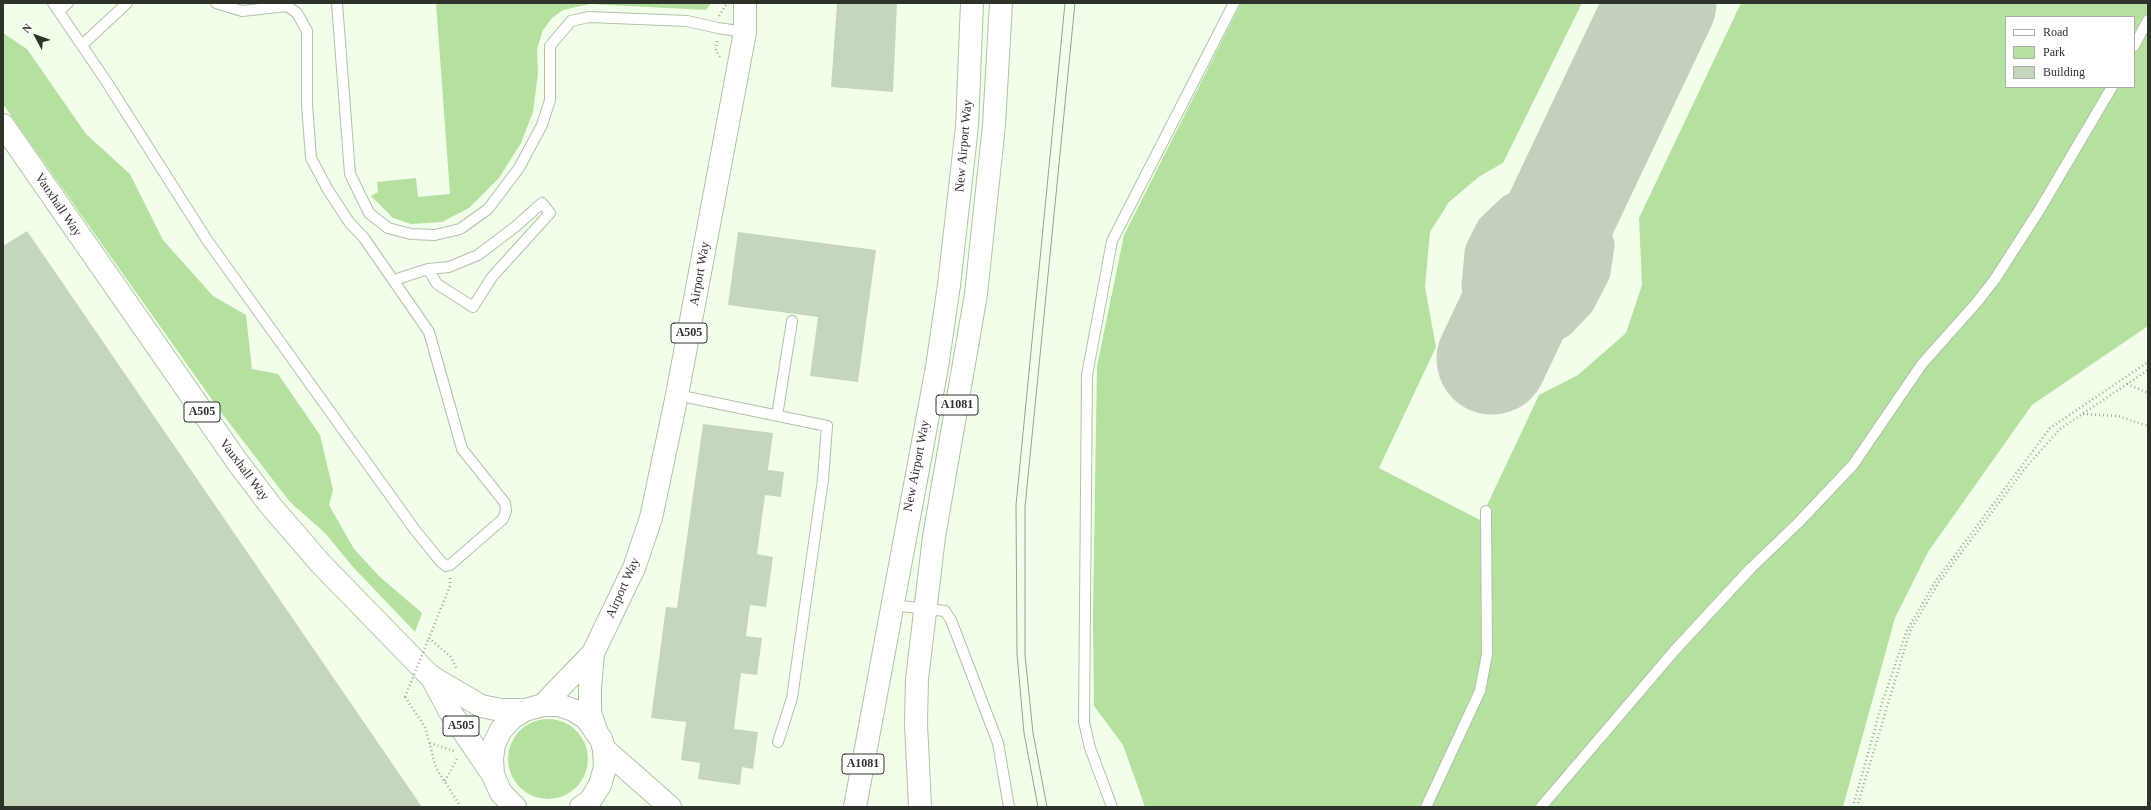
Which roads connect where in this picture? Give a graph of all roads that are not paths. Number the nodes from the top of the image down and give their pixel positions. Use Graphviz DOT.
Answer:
graph roads {
  1 [pos="68,3"];
  2 [pos="127,3"];
  3 [pos="216,3"];
  4 [pos="337,3"];
  5 [pos="745,3"];
  6 [pos="972,3"];
  7 [pos="1001,3"];
  8 [pos="1234,3"];
  9 [pos="56,7"];
  10 [pos="2148,20"];
  11 [pos="745,32"];
  12 [pos="2135,44"];
  13 [pos="82,45"];
  14 [pos="2111,88"];
  15 [pos="3,125"];
  16 [pos="428,269"];
  17 [pos="394,280"];
  18 [pos="792,321"];
  19 [pos="677,396"];
  20 [pos="777,416"];
  21 [pos="1486,511"];
  22 [pos="892,605"];
  23 [pos="926,610"];
  24 [pos="594,653"];
  25 [pos="430,676"];
  26 [pos="534,707"];
  27 [pos="600,740"];
  28 [pos="778,742"];
  29 [pos="502,795"];
  30 [pos="581,807"];
  31 [pos="670,807"];
  32 [pos="855,807"];
  33 [pos="920,807"];
  34 [pos="1009,807"];
  35 [pos="1112,807"];
  36 [pos="1426,807"];
  37 [pos="1541,807"];
  1 -- 9 [label="lane"];
  2 -- 13 [label="lane"];
  3 -- 17 [label="lane"];
  4 -- 11 [label="lane"];
  5 -- 11 [label="main road, Airport Way / A505"];
  6 -- 22 [label="main road, New Airport Way / A1081"];
  7 -- 23 [label="main road, New Airport Way / A1081"];
  8 -- 35 [label="lane"];
  9 -- 13 [label="lane"];
  10 -- 12 [label="lane"];
  11 -- 19 [label="main road, Airport Way / A505"];
  13 -- 17 [label="lane"];
  14 -- 37 [label="lane"];
  15 -- 25 [label="main road, Vauxhall Way / A505"];
  16 -- 16 [label="lane"];
  16 -- 17 [label="lane"];
  18 -- 20 [label="lane"];
  19 -- 20 [label="lane"];
  19 -- 24 [label="main road, Airport Way / A505"];
  20 -- 28 [label="lane"];
  21 -- 36 [label="lane"];
  22 -- 23 [label="lane"];
  22 -- 32 [label="main road, New Airport Way / A1081"];
  23 -- 33 [label="main road, New Airport Way / A1081"];
  23 -- 34 [label="lane"];
  24 -- 26 [label="main road, Airport Way / A505"];
  24 -- 27 [label="main road, Airport Way / A505"];
  25 -- 26 [label="main road, Vauxhall Way / A505"];
  25 -- 29 [label="main road, Vauxhall Way / A505"];
  26 -- 27 [label="main road, Vauxhall Way"];
  26 -- 29 [label="main road, Airport Way"];
  27 -- 30 [label="main road"];
  27 -- 31 [label="main road"];
}
